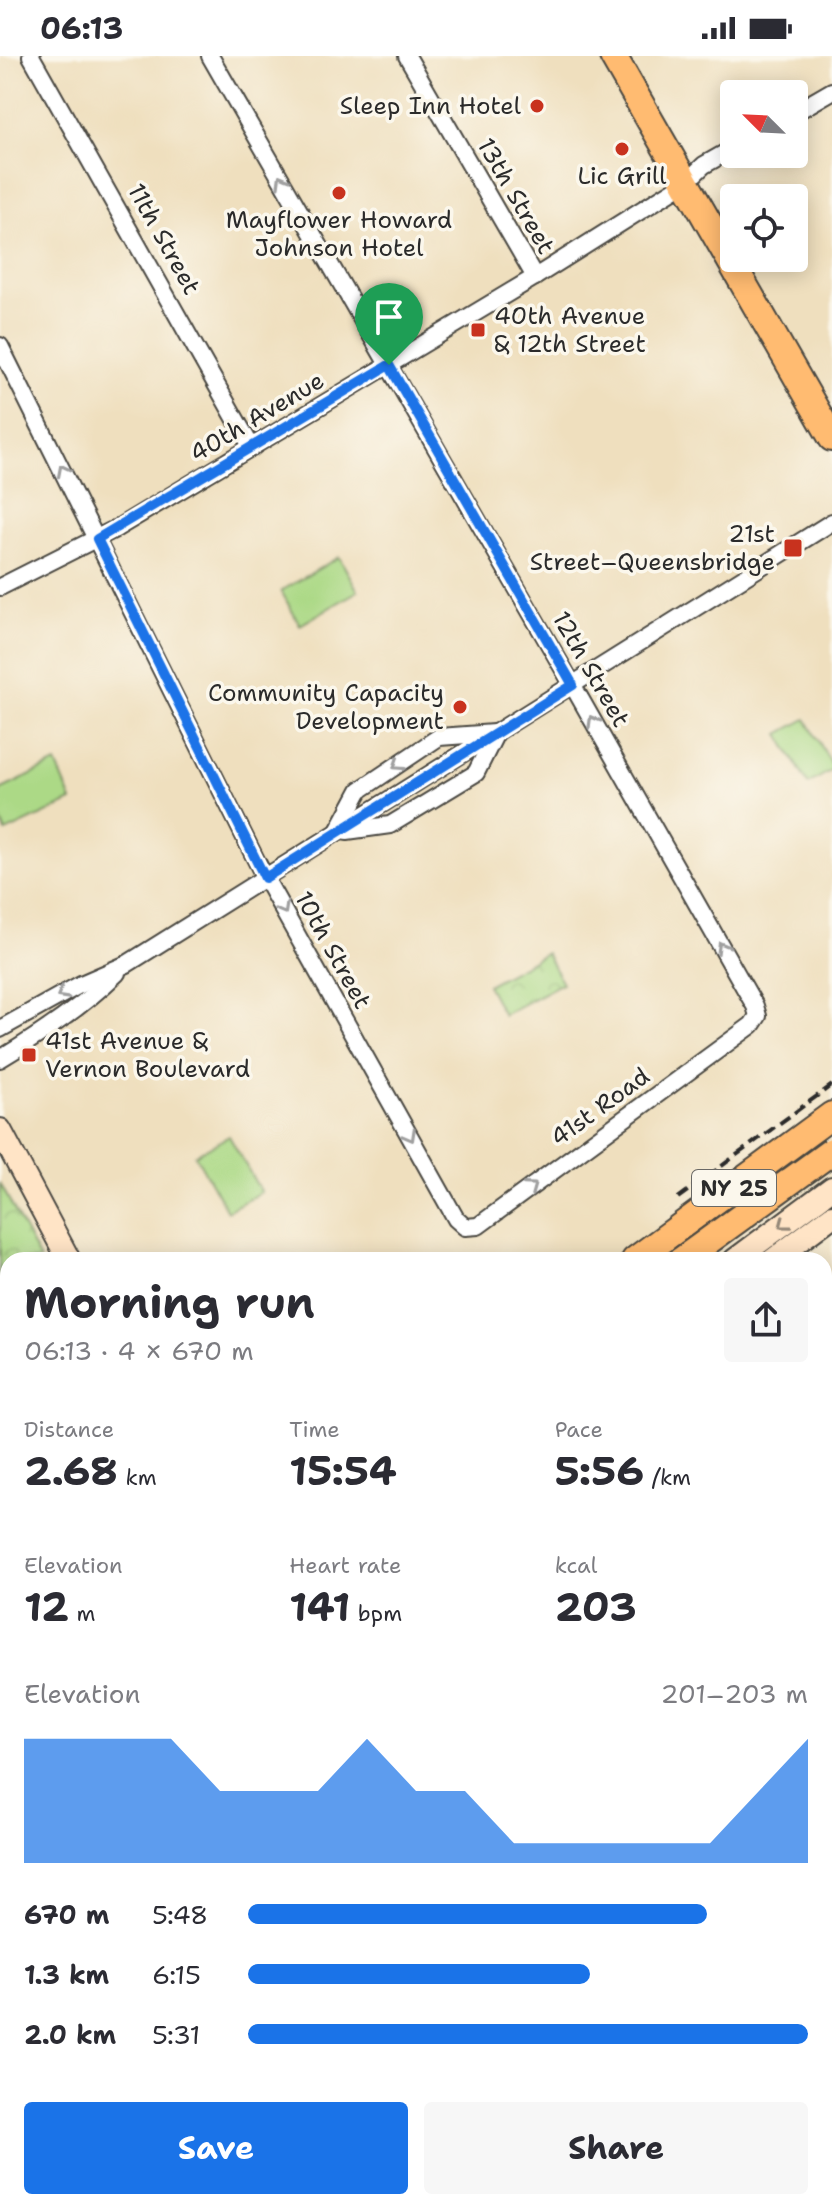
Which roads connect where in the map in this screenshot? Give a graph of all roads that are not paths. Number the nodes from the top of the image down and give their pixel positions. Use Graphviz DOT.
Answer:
graph roads {
  1 [pos="31,56"];
  2 [pos="210,56"];
  3 [pos="407,56"];
  4 [pos="613,56"];
  5 [pos="832,91"];
  6 [pos="808,105"];
  7 [pos="720,156"];
  8 [pos="686,182"];
  9 [pos="535,277"];
  10 [pos="0,346"];
  11 [pos="389,365"];
  12 [pos="832,438"];
  13 [pos="252,448"];
  14 [pos="832,522"];
  15 [pos="97,539"];
  16 [pos="0,587"];
  17 [pos="573,685"];
  18 [pos="496,733"];
  19 [pos="337,833"];
  20 [pos="265,878"];
  21 [pos="127,964"];
  22 [pos="758,1016"];
  23 [pos="0,1029"];
  24 [pos="0,1059"];
  25 [pos="832,1115"];
  26 [pos="832,1126"];
  27 [pos="0,1130"];
  28 [pos="832,1151"];
  29 [pos="832,1188"];
  30 [pos="832,1216"];
  31 [pos="465,1227"];
  32 [pos="65,1252"];
  33 [pos="646,1252"];
  34 [pos="661,1252"];
  35 [pos="693,1252"];
  36 [pos="700,1252"];
  37 [pos="712,1252"];
  38 [pos="746,1252"];
  39 [pos="784,1252"];
  1 -- 13 [label="street, 11th Street"];
  11 -- 2 [label="street, 12th Street, one-way"];
  3 -- 9 [label="street, 13th Street"];
  4 -- 8 [label="main road"];
  5 -- 6 [label="street"];
  7 -- 8 [label="street, 40th Avenue"];
  8 -- 9 [label="street, 40th Avenue"];
  8 -- 12 [label="main road"];
  9 -- 11 [label="street, 40th Avenue"];
  15 -- 10 [label="street, 10th Street, one-way"];
  11 -- 13 [label="street, 40th Avenue"];
  11 -- 17 [label="street, 12th Street"];
  13 -- 15 [label="street, 40th Avenue"];
  14 -- 17 [label="street"];
  15 -- 16 [label="street, 40th Avenue"];
  15 -- 20 [label="street, 10th Street"];
  17 -- 18 [label="street"];
  22 -- 17 [label="street, 12th Street, one-way"];
  18 -- 19 [label="street"];
  18 -- 19 [label="street"];
  18 -- 19 [label="street, one-way"];
  19 -- 20 [label="street"];
  20 -- 21 [label="street"];
  20 -- 31 [label="street, 10th Street, one-way"];
  21 -- 23 [label="street, one-way"];
  21 -- 24 [label="street"];
  31 -- 22 [label="street, 41st Road, one-way"];
  25 -- 33 [label="main road, NY 25"];
  26 -- 34 [label="main road"];
  27 -- 32 [label="main road"];
  28 -- 35 [label="main road, bridge"];
  28 -- 36 [label="main road, NY 25, bridge"];
  28 -- 37 [label="main road"];
  29 -- 38 [label="main road, one-way"];
  30 -- 39 [label="main road"];
}
